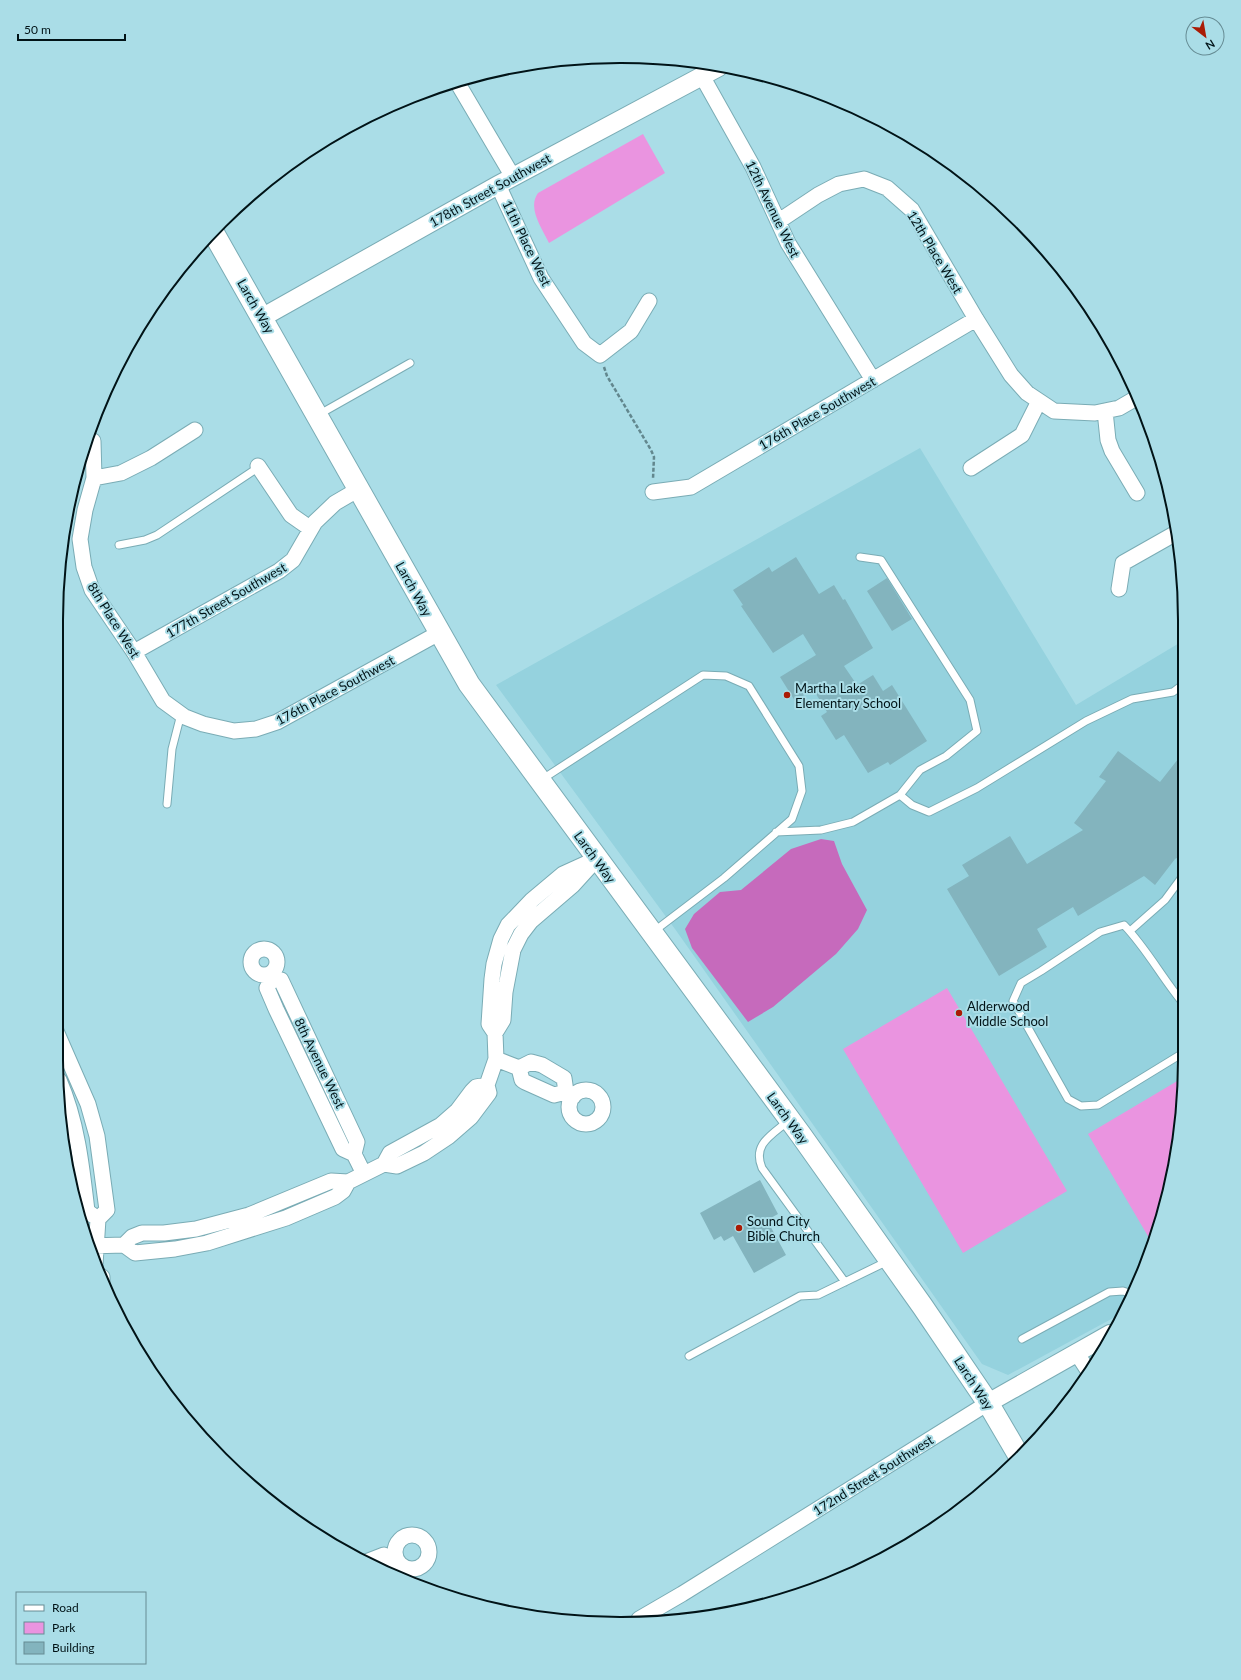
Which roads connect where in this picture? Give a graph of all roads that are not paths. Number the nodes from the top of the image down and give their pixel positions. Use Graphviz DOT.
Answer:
graph roads {
  1 [pos="711,71"];
  2 [pos="702,76"];
  3 [pos="460,87"];
  4 [pos="506,181"];
  5 [pos="779,221"];
  6 [pos="216,237"];
  7 [pos="649,301"];
  8 [pos="263,317"];
  9 [pos="976,319"];
  10 [pos="410,362"];
  11 [pos="873,380"];
  12 [pos="1133,400"];
  13 [pos="1039,401"];
  14 [pos="1104,411"];
  15 [pos="318,415"];
  16 [pos="195,430"];
  17 [pos="93,441"];
  18 [pos="258,466"];
  19 [pos="971,468"];
  20 [pos="94,478"];
  21 [pos="359,489"];
  22 [pos="653,492"];
  23 [pos="1137,492"];
  24 [pos="311,529"];
  25 [pos="1171,535"];
  26 [pos="119,544"];
  27 [pos="860,557"];
  28 [pos="1119,589"];
  29 [pos="439,633"];
  30 [pos="134,652"];
  31 [pos="1178,688"];
  32 [pos="181,714"];
  33 [pos="204,724"];
  34 [pos="540,781"];
  35 [pos="900,795"];
  36 [pos="167,804"];
  37 [pos="776,832"];
  38 [pos="596,859"];
  39 [pos="1178,882"];
  40 [pos="1130,931"];
  41 [pos="652,933"];
  42 [pos="271,977"];
  43 [pos="1178,997"];
  44 [pos="63,1047"];
  45 [pos="1178,1058"];
  46 [pos="496,1059"];
  47 [pos="519,1068"];
  48 [pos="64,1092"];
  49 [pos="790,1119"];
  50 [pos="364,1174"];
  51 [pos="98,1219"];
  52 [pos="94,1242"];
  53 [pos="96,1247"];
  54 [pos="890,1260"];
  55 [pos="845,1282"];
  56 [pos="1127,1292"];
  57 [pos="1103,1338"];
  58 [pos="1022,1339"];
  59 [pos="1076,1352"];
  60 [pos="689,1356"];
  61 [pos="1085,1367"];
  62 [pos="988,1403"];
  63 [pos="1017,1452"];
  64 [pos="373,1559"];
  65 [pos="393,1565"];
  66 [pos="644,1616"];
  1 -- 2 [label="street, 178th Street Southwest"];
  2 -- 4 [label="street, 178th Street Southwest"];
  2 -- 5 [label="street, 12th Avenue West"];
  3 -- 4 [label="street, 11th Place West"];
  4 -- 7 [label="street, 11th Place West"];
  4 -- 8 [label="street, 178th Street Southwest"];
  5 -- 9 [label="street, 12th Place West"];
  5 -- 11 [label="street, 12th Avenue West"];
  6 -- 8 [label="main road, Larch Way"];
  8 -- 15 [label="main road, Larch Way"];
  9 -- 11 [label="street, 176th Place Southwest"];
  9 -- 13 [label="street, 12th Place West"];
  10 -- 15 [label="lane"];
  11 -- 22 [label="street, 176th Place Southwest"];
  12 -- 14 [label="street"];
  13 -- 14 [label="street, 12th Place West"];
  13 -- 19 [label="street"];
  14 -- 23 [label="street"];
  15 -- 21 [label="main road, Larch Way"];
  16 -- 20 [label="street"];
  17 -- 20 [label="street, 8th Place West"];
  18 -- 24 [label="street"];
  18 -- 26 [label="lane"];
  20 -- 30 [label="street, 8th Place West"];
  21 -- 24 [label="street, 177th Street Southwest"];
  21 -- 29 [label="main road, Larch Way"];
  24 -- 30 [label="street, 177th Street Southwest"];
  25 -- 28 [label="street"];
  27 -- 35 [label="lane"];
  29 -- 33 [label="street, 176th Place Southwest"];
  29 -- 34 [label="main road, Larch Way"];
  30 -- 32 [label="street, 8th Place West"];
  31 -- 35 [label="lane"];
  32 -- 33 [label="street, 8th Place West"];
  32 -- 36 [label="lane"];
  34 -- 37 [label="lane"];
  34 -- 38 [label="main road, Larch Way"];
  35 -- 37 [label="lane"];
  37 -- 41 [label="lane"];
  38 -- 41 [label="main road, Larch Way"];
  38 -- 46 [label="street"];
  39 -- 40 [label="lane"];
  40 -- 43 [label="lane"];
  40 -- 45 [label="lane"];
  41 -- 49 [label="main road, Larch Way"];
  42 -- 50 [label="street, 8th Avenue West"];
  44 -- 51 [label="street"];
  46 -- 47 [label="street"];
  46 -- 50 [label="street"];
  47 -- 47 [label="street"];
  48 -- 51 [label="street"];
  49 -- 54 [label="main road, Larch Way"];
  49 -- 55 [label="lane"];
  50 -- 53 [label="street"];
  51 -- 52 [label="street"];
  54 -- 55 [label="lane"];
  54 -- 62 [label="main road, Larch Way"];
  55 -- 60 [label="lane"];
  56 -- 58 [label="lane"];
  57 -- 59 [label="street, 172nd Street Southwest"];
  59 -- 61 [label="street"];
  59 -- 62 [label="street, 172nd Street Southwest"];
  62 -- 63 [label="main road, Larch Way"];
  62 -- 66 [label="street, 172nd Street Southwest"];
  64 -- 65 [label="street"];
}
